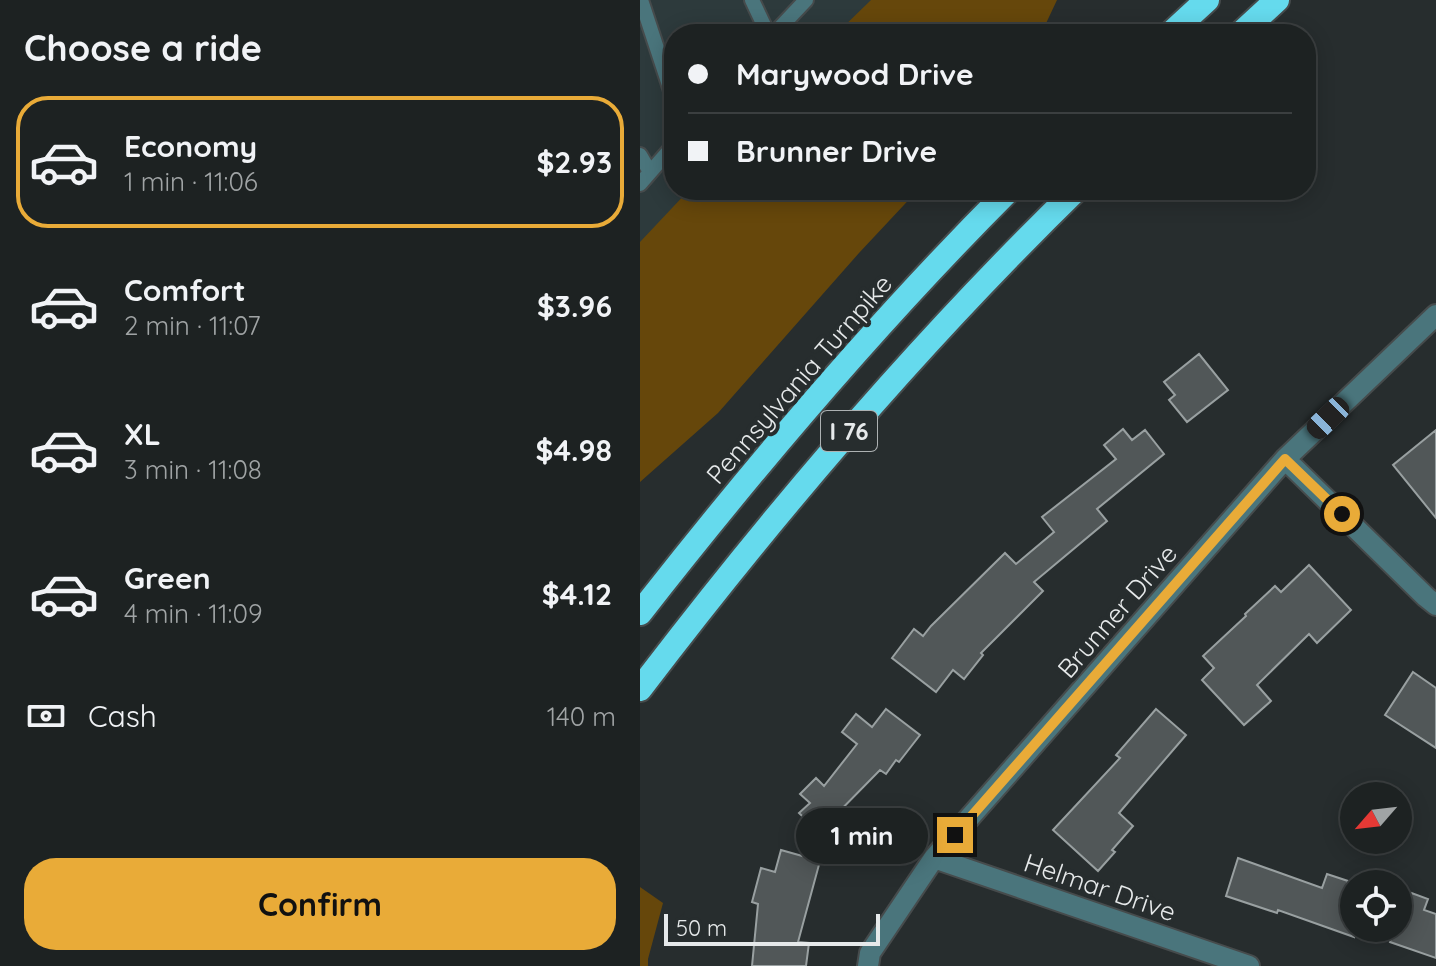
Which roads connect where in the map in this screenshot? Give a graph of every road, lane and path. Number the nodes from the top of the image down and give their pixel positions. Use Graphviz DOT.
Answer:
graph roads {
  1 [pos="641,0"];
  2 [pos="752,0"];
  3 [pos="806,0"];
  4 [pos="1207,0"];
  5 [pos="1277,0"];
  6 [pos="765,24"];
  7 [pos="781,24"];
  8 [pos="1181,24"];
  9 [pos="1251,24"];
  10 [pos="664,70"];
  11 [pos="640,155"];
  12 [pos="664,156"];
  13 [pos="645,178"];
  14 [pos="999,200"];
  15 [pos="1066,200"];
  16 [pos="1436,315"];
  17 [pos="1285,459"];
  18 [pos="1436,605"];
  19 [pos="640,613"];
  20 [pos="640,689"];
  21 [pos="934,858"];
  22 [pos="868,966"];
  23 [pos="1249,966"];
  1 -- 10 [label="lane"];
  2 -- 6 [label="lane"];
  3 -- 7 [label="lane"];
  4 -- 8 [label="highway"];
  5 -- 9 [label="highway"];
  11 -- 13 [label="lane"];
  12 -- 13 [label="lane"];
  14 -- 19 [label="highway, Pennsylvania Turnpike / I 76"];
  15 -- 20 [label="highway, I 76"];
  16 -- 17 [label="street, Brunner Drive"];
  17 -- 18 [label="street"];
  17 -- 21 [label="street, Brunner Drive"];
  21 -- 22 [label="street, Brunner Drive"];
  21 -- 23 [label="street, Helmar Drive"];
}
